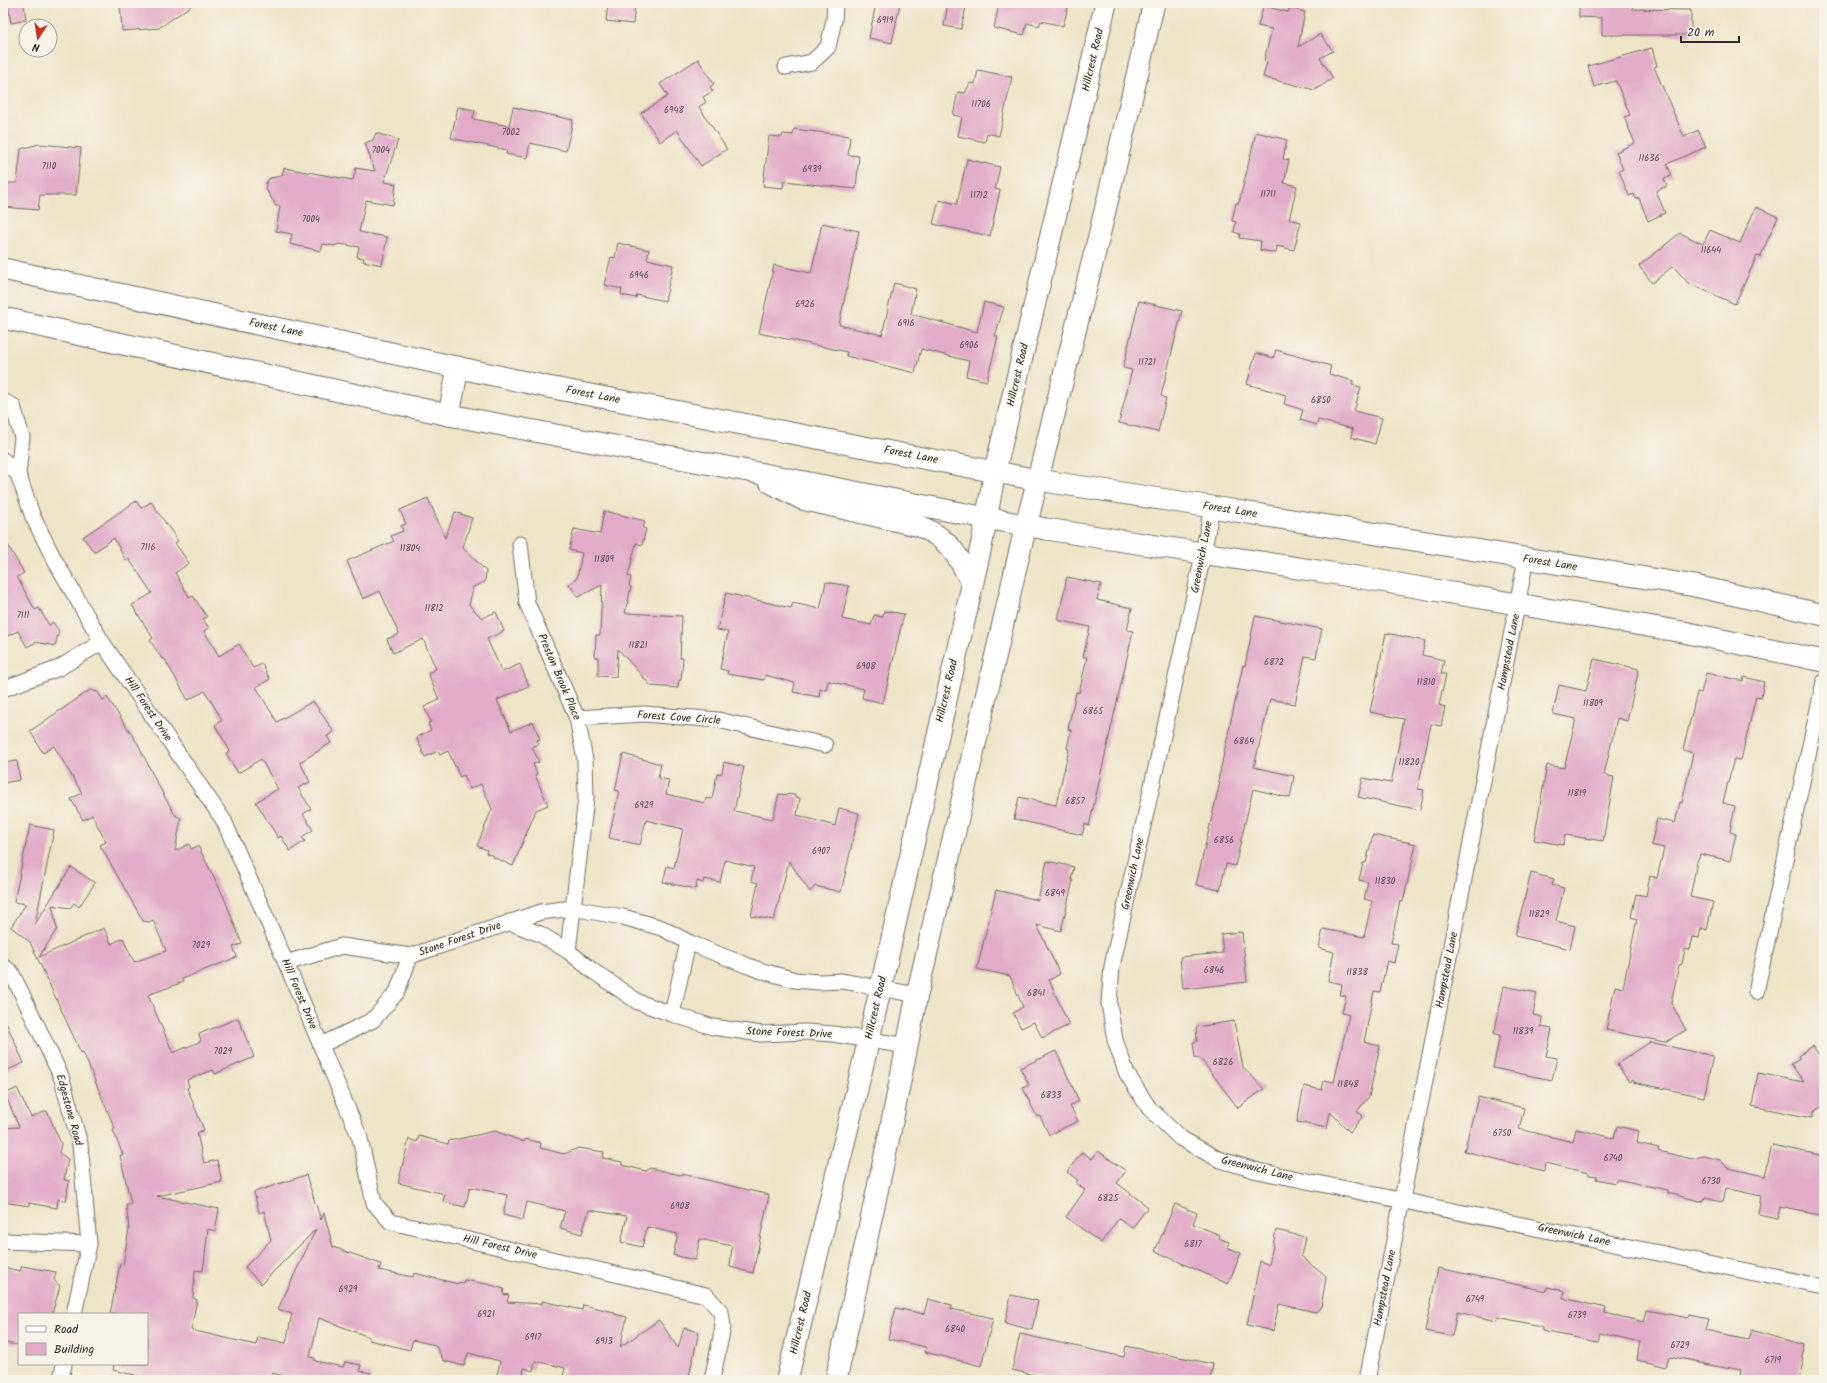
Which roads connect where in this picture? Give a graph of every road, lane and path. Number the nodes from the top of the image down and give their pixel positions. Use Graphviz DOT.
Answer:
graph roads {
  1 [pos="835,3"];
  2 [pos="1106,3"];
  3 [pos="1154,3"];
  4 [pos="786,67"];
  5 [pos="3,269"];
  6 [pos="3,318"];
  7 [pos="458,368"];
  8 [pos="3,401"];
  9 [pos="449,415"];
  10 [pos="3,460"];
  11 [pos="748,471"];
  12 [pos="995,471"];
  13 [pos="18,474"];
  14 [pos="1038,480"];
  15 [pos="1212,507"];
  16 [pos="986,518"];
  17 [pos="1026,526"];
  18 [pos="520,544"];
  19 [pos="1203,552"];
  20 [pos="1526,560"];
  21 [pos="972,583"];
  22 [pos="1519,605"];
  23 [pos="1824,615"];
  24 [pos="102,642"];
  25 [pos="1824,661"];
  26 [pos="1824,682"];
  27 [pos="3,689"];
  28 [pos="578,718"];
  29 [pos="825,746"];
  30 [pos="572,908"];
  31 [pos="509,922"];
  32 [pos="688,942"];
  33 [pos="568,951"];
  34 [pos="410,956"];
  35 [pos="286,963"];
  36 [pos="3,966"];
  37 [pos="880,988"];
  38 [pos="1756,992"];
  39 [pos="917,995"];
  40 [pos="672,1014"];
  41 [pos="868,1039"];
  42 [pos="321,1045"];
  43 [pos="907,1046"];
  44 [pos="1403,1200"];
  45 [pos="3,1241"];
  46 [pos="88,1244"];
  47 [pos="1824,1287"];
  48 [pos="74,1313"];
  49 [pos="64,1365"];
  50 [pos="61,1380"];
  51 [pos="712,1380"];
  52 [pos="787,1380"];
  53 [pos="836,1380"];
  54 [pos="1367,1380"];
  1 -- 4 [label="street"];
  2 -- 12 [label="main road, Hillcrest Road"];
  3 -- 14 [label="main road"];
  5 -- 7 [label="main road, Forest Lane"];
  6 -- 9 [label="main road"];
  7 -- 9 [label="main road"];
  7 -- 12 [label="main road, Forest Lane"];
  8 -- 13 [label="street, Hill Forest Drive"];
  9 -- 11 [label="main road"];
  10 -- 13 [label="street, Hill Forest Drive"];
  11 -- 16 [label="main road"];
  11 -- 21 [label="main road"];
  12 -- 14 [label="main road, Forest Lane"];
  12 -- 16 [label="main road, Hillcrest Road"];
  13 -- 24 [label="street, Hill Forest Drive"];
  14 -- 15 [label="main road, Forest Lane"];
  14 -- 17 [label="main road"];
  15 -- 19 [label="street, Greenwich Lane"];
  15 -- 20 [label="main road, Forest Lane"];
  16 -- 17 [label="main road"];
  16 -- 21 [label="main road, Hillcrest Road"];
  17 -- 19 [label="main road"];
  17 -- 39 [label="main road"];
  18 -- 28 [label="street, Preston Brook Place"];
  19 -- 22 [label="main road"];
  19 -- 44 [label="street, Greenwich Lane"];
  20 -- 22 [label="street, Hampstead Lane"];
  20 -- 23 [label="main road, Forest Lane"];
  21 -- 37 [label="main road, Hillcrest Road"];
  22 -- 25 [label="main road"];
  22 -- 44 [label="street, Hampstead Lane"];
  24 -- 27 [label="street"];
  24 -- 35 [label="street, Hill Forest Drive"];
  26 -- 38 [label="street"];
  28 -- 29 [label="street, Forest Cove Circle"];
  28 -- 30 [label="street, Preston Brook Place"];
  30 -- 31 [label="street, Stone Forest Drive"];
  30 -- 32 [label="street, Stone Forest Drive"];
  30 -- 33 [label="street"];
  31 -- 33 [label="street, Stone Forest Drive"];
  31 -- 34 [label="street, Stone Forest Drive"];
  32 -- 37 [label="street, Stone Forest Drive"];
  32 -- 40 [label="street"];
  33 -- 40 [label="street, Stone Forest Drive"];
  34 -- 35 [label="street, Stone Forest Drive"];
  34 -- 42 [label="street, Stone Forest Drive"];
  35 -- 42 [label="street, Hill Forest Drive"];
  36 -- 46 [label="street, Edgestone Road"];
  37 -- 39 [label="street, Stone Forest Drive"];
  37 -- 41 [label="main road, Hillcrest Road"];
  39 -- 43 [label="main road"];
  40 -- 41 [label="street, Stone Forest Drive"];
  41 -- 43 [label="street, Stone Forest Drive"];
  41 -- 52 [label="main road, Hillcrest Road"];
  42 -- 51 [label="street, Hill Forest Drive"];
  43 -- 53 [label="main road"];
  44 -- 47 [label="street, Greenwich Lane"];
  44 -- 54 [label="street, Hampstead Lane"];
  45 -- 46 [label="street"];
  46 -- 48 [label="street, Edgestone Road"];
  49 -- 50 [label="street"];
}
